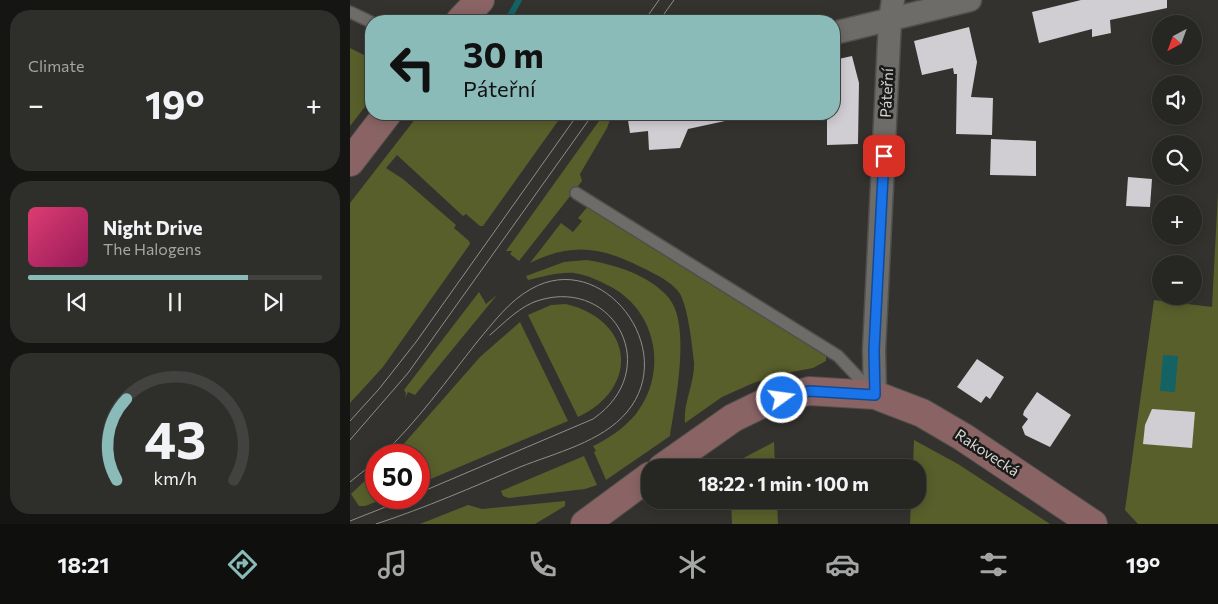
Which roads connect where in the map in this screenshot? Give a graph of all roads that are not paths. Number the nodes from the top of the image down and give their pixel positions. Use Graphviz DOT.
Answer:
graph roads {
  1 [pos="475,0"];
  2 [pos="480,0"];
  3 [pos="970,0"];
  4 [pos="892,10"];
  5 [pos="350,12"];
  6 [pos="464,15"];
  7 [pos="466,15"];
  8 [pos="365,19"];
  9 [pos="840,31"];
  10 [pos="383,120"];
  11 [pos="350,162"];
  12 [pos="576,193"];
  13 [pos="875,395"];
  14 [pos="675,459"];
  15 [pos="641,483"];
  16 [pos="585,524"];
  17 [pos="1093,524"];
  1 -- 6 [label="main road"];
  2 -- 7 [label="main road"];
  3 -- 4 [label="street"];
  4 -- 9 [label="street"];
  4 -- 13 [label="street, Páteřní"];
  5 -- 8 [label="lane"];
  10 -- 11 [label="main road"];
  12 -- 13 [label="lane"];
  13 -- 14 [label="main road, Rakovecká"];
  13 -- 17 [label="main road, Rakovecká"];
  15 -- 16 [label="main road"];
}
